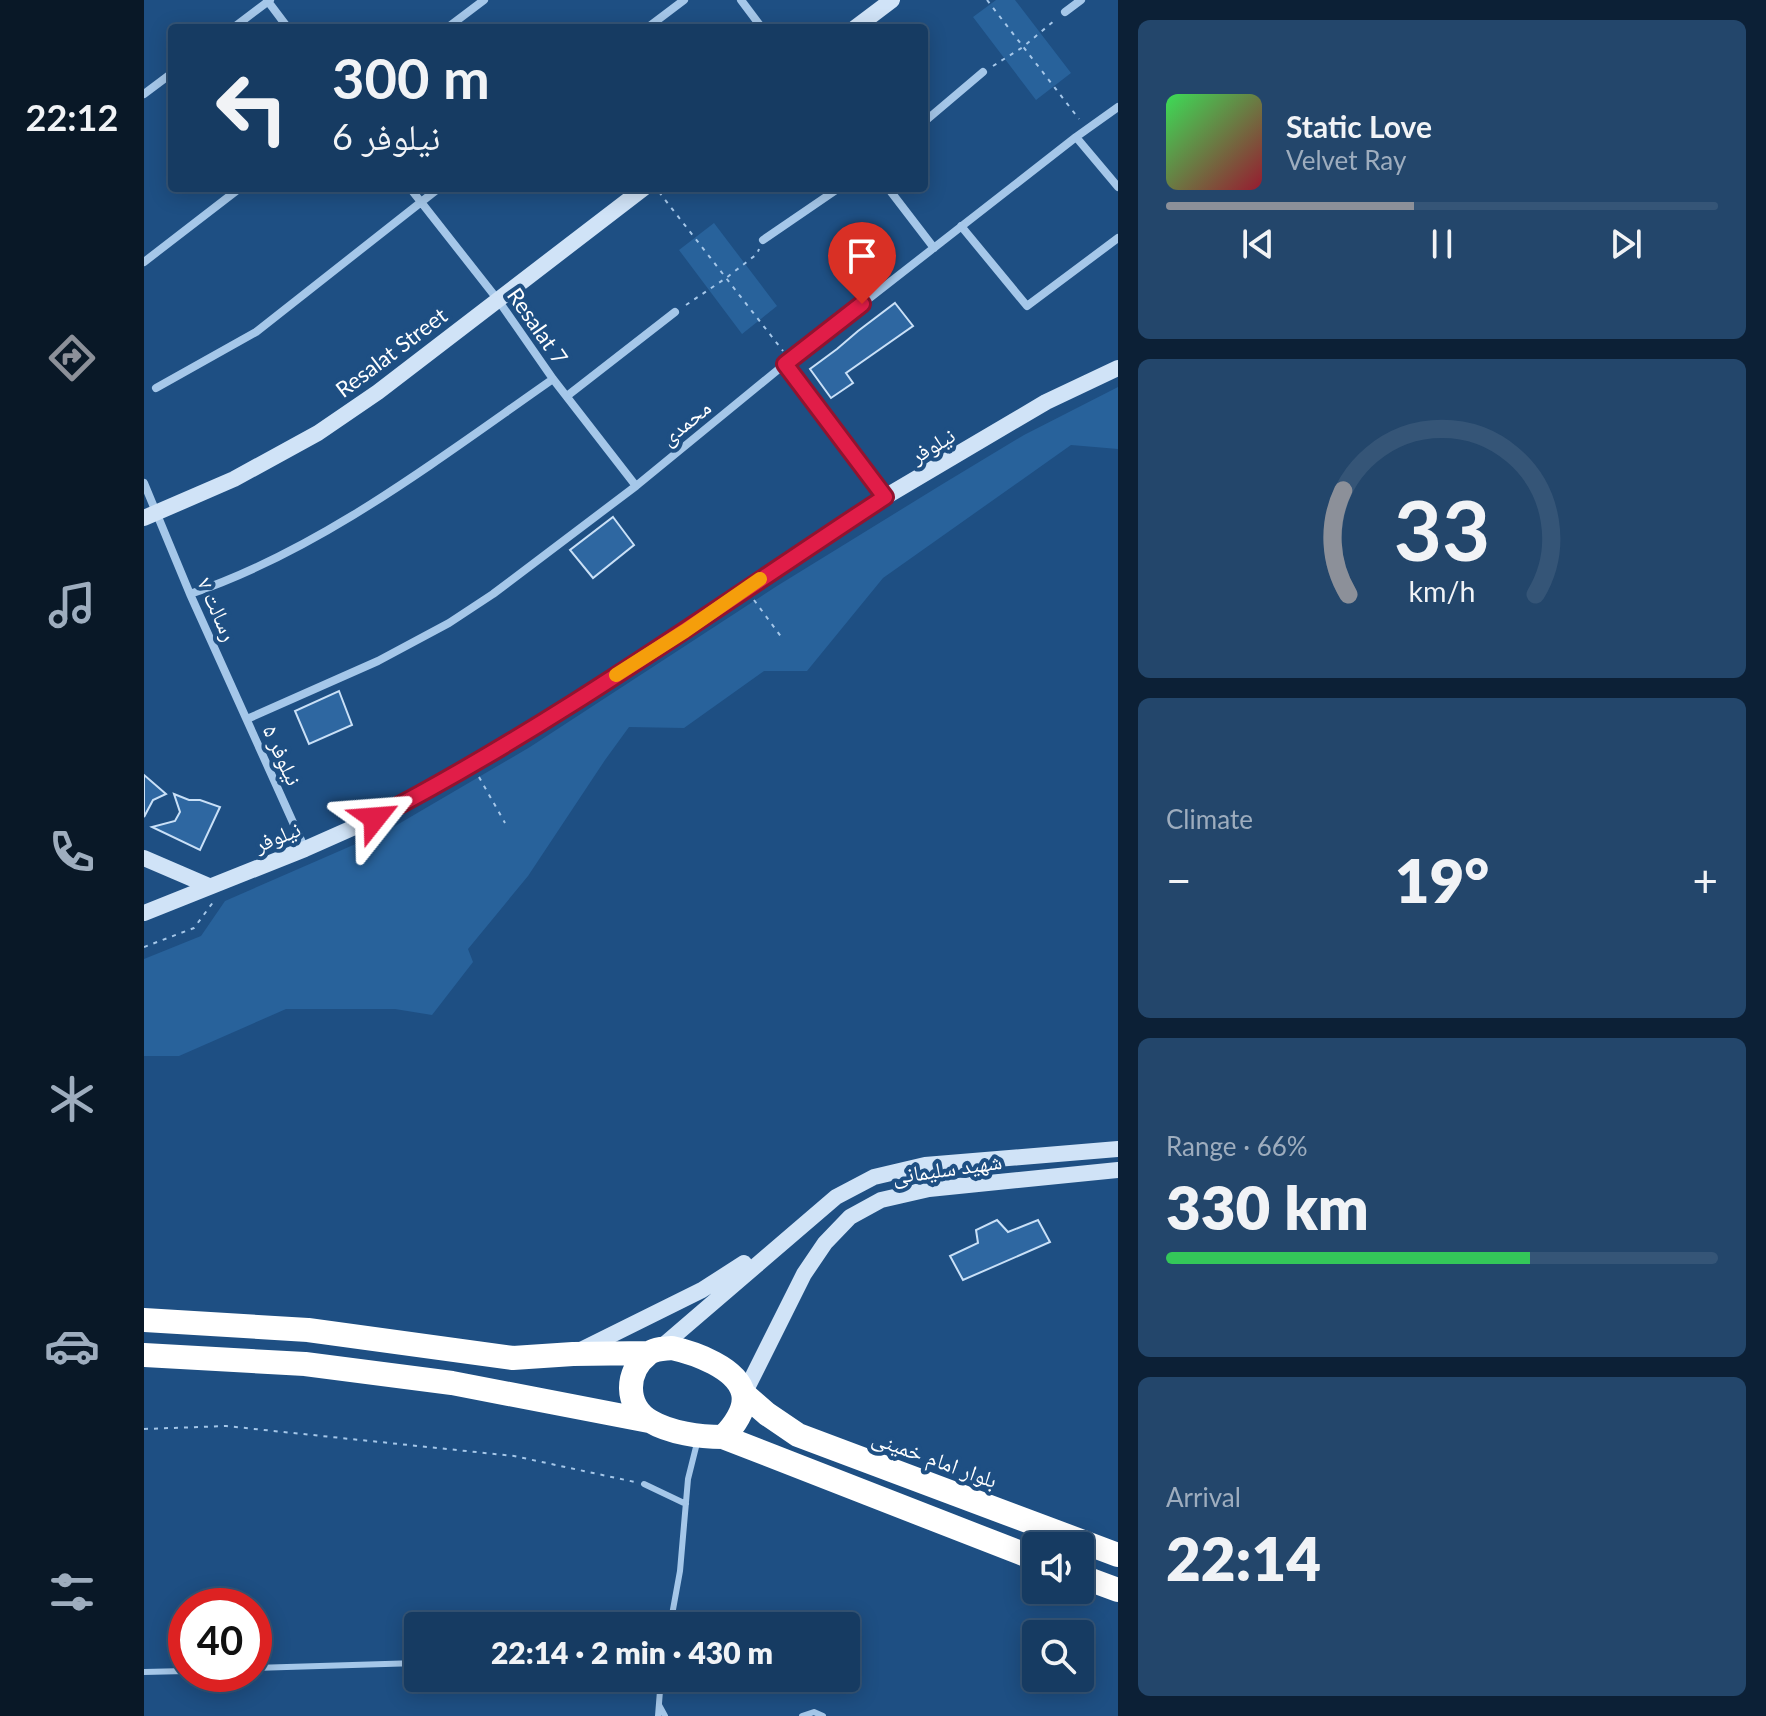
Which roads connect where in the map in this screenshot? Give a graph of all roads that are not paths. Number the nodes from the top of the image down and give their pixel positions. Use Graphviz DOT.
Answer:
graph roads {
  1 [pos="484,0"];
  2 [pos="684,0"];
  3 [pos="741,0"];
  4 [pos="892,0"];
  5 [pos="1081,0"];
  6 [pos="268,1"];
  7 [pos="1065,12"];
  8 [pos="238,24"];
  9 [pos="285,24"];
  10 [pos="452,24"];
  11 [pos="652,24"];
  12 [pos="759,24"];
  13 [pos="860,24"];
  14 [pos="983,72"];
  15 [pos="168,76"];
  16 [pos="144,94"];
  17 [pos="1118,107"];
  18 [pos="928,119"];
  19 [pos="1076,137"];
  20 [pos="1118,187"];
  21 [pos="235,192"];
  22 [pos="413,192"];
  23 [pos="434,192"];
  24 [pos="639,192"];
  25 [pos="833,192"];
  26 [pos="891,192"];
  27 [pos="420,203"];
  28 [pos="961,226"];
  29 [pos="1118,238"];
  30 [pos="763,240"];
  31 [pos="934,248"];
  32 [pos="144,262"];
  33 [pos="498,300"];
  34 [pos="675,312"];
  35 [pos="787,362"];
  36 [pos="1118,368"];
  37 [pos="553,379"];
  38 [pos="156,388"];
  39 [pos="567,396"];
  40 [pos="144,483"];
  41 [pos="636,486"];
  42 [pos="885,497"];
  43 [pos="151,516"];
  44 [pos="190,594"];
  45 [pos="247,719"];
  46 [pos="305,849"];
  47 [pos="144,858"];
  48 [pos="209,886"];
  49 [pos="144,913"];
  50 [pos="1118,1149"];
  51 [pos="1118,1170"];
  52 [pos="790,1235"];
  53 [pos="144,1320"];
  54 [pos="653,1351"];
  55 [pos="573,1354"];
  56 [pos="144,1355"];
  57 [pos="744,1394"];
  58 [pos="649,1421"];
  59 [pos="711,1436"];
  60 [pos="644,1484"];
  61 [pos="686,1504"];
  62 [pos="1022,1554"];
  63 [pos="1118,1555"];
  64 [pos="1094,1581"];
  65 [pos="1118,1590"];
  66 [pos="673,1612"];
  67 [pos="404,1663"];
  68 [pos="272,1667"];
  69 [pos="168,1671"];
  70 [pos="144,1672"];
  71 [pos="660,1692"];
  72 [pos="659,1705"];
  73 [pos="658,1716"];
  74 [pos="665,1716"];
  75 [pos="802,1716"];
  76 [pos="823,1716"];
  1 -- 10 [label="street"];
  2 -- 11 [label="street"];
  3 -- 12 [label="street"];
  4 -- 13 [label="main road"];
  5 -- 7 [label="street"];
  6 -- 8 [label="street"];
  6 -- 9 [label="street"];
  14 -- 18 [label="street"];
  15 -- 16 [label="street"];
  17 -- 19 [label="street, محمدی"];
  19 -- 20 [label="street"];
  19 -- 28 [label="street, محمدی"];
  21 -- 32 [label="street"];
  22 -- 27 [label="street, Resalat 7"];
  23 -- 27 [label="street"];
  24 -- 33 [label="main road, Resalat Street"];
  25 -- 30 [label="street"];
  26 -- 31 [label="street"];
  27 -- 33 [label="street, Resalat 7"];
  27 -- 38 [label="street"];
  28 -- 29 [label="street"];
  28 -- 31 [label="street, محمدی"];
  31 -- 35 [label="street, محمدی"];
  33 -- 37 [label="street, Resalat 7"];
  33 -- 43 [label="main road, Resalat Street"];
  34 -- 39 [label="street"];
  35 -- 41 [label="street, محمدی"];
  35 -- 42 [label="street"];
  36 -- 42 [label="main road, نیلوفر"];
  37 -- 39 [label="street, Resalat 7"];
  37 -- 44 [label="street"];
  39 -- 41 [label="street, Resalat 7"];
  40 -- 43 [label="street, رسالت ۷"];
  41 -- 45 [label="street, محمدی"];
  42 -- 46 [label="main road, نیلوفر"];
  43 -- 44 [label="street, رسالت ۷"];
  44 -- 45 [label="street, رسالت ۷"];
  45 -- 46 [label="street, نیلوفر ۵"];
  46 -- 48 [label="main road, نیلوفر"];
  47 -- 48 [label="main road"];
  48 -- 49 [label="main road, نیلوفر"];
  50 -- 52 [label="main road"];
  51 -- 57 [label="main road, شهید سلیمانی"];
  52 -- 54 [label="main road"];
  52 -- 55 [label="main road"];
  53 -- 55 [label="highway"];
  54 -- 55 [label="highway"];
  54 -- 57 [label="highway"];
  54 -- 58 [label="highway"];
  56 -- 58 [label="highway"];
  57 -- 59 [label="highway"];
  57 -- 63 [label="highway, بلوار امام خمینی"];
  58 -- 59 [label="highway"];
  59 -- 61 [label="lane"];
  59 -- 62 [label="highway"];
  60 -- 61 [label="lane"];
  61 -- 66 [label="lane"];
  64 -- 65 [label="highway"];
  67 -- 68 [label="lane"];
  69 -- 70 [label="lane"];
  71 -- 72 [label="lane"];
  72 -- 73 [label="lane"];
  72 -- 74 [label="lane"];
  75 -- 76 [label="lane"];
}
